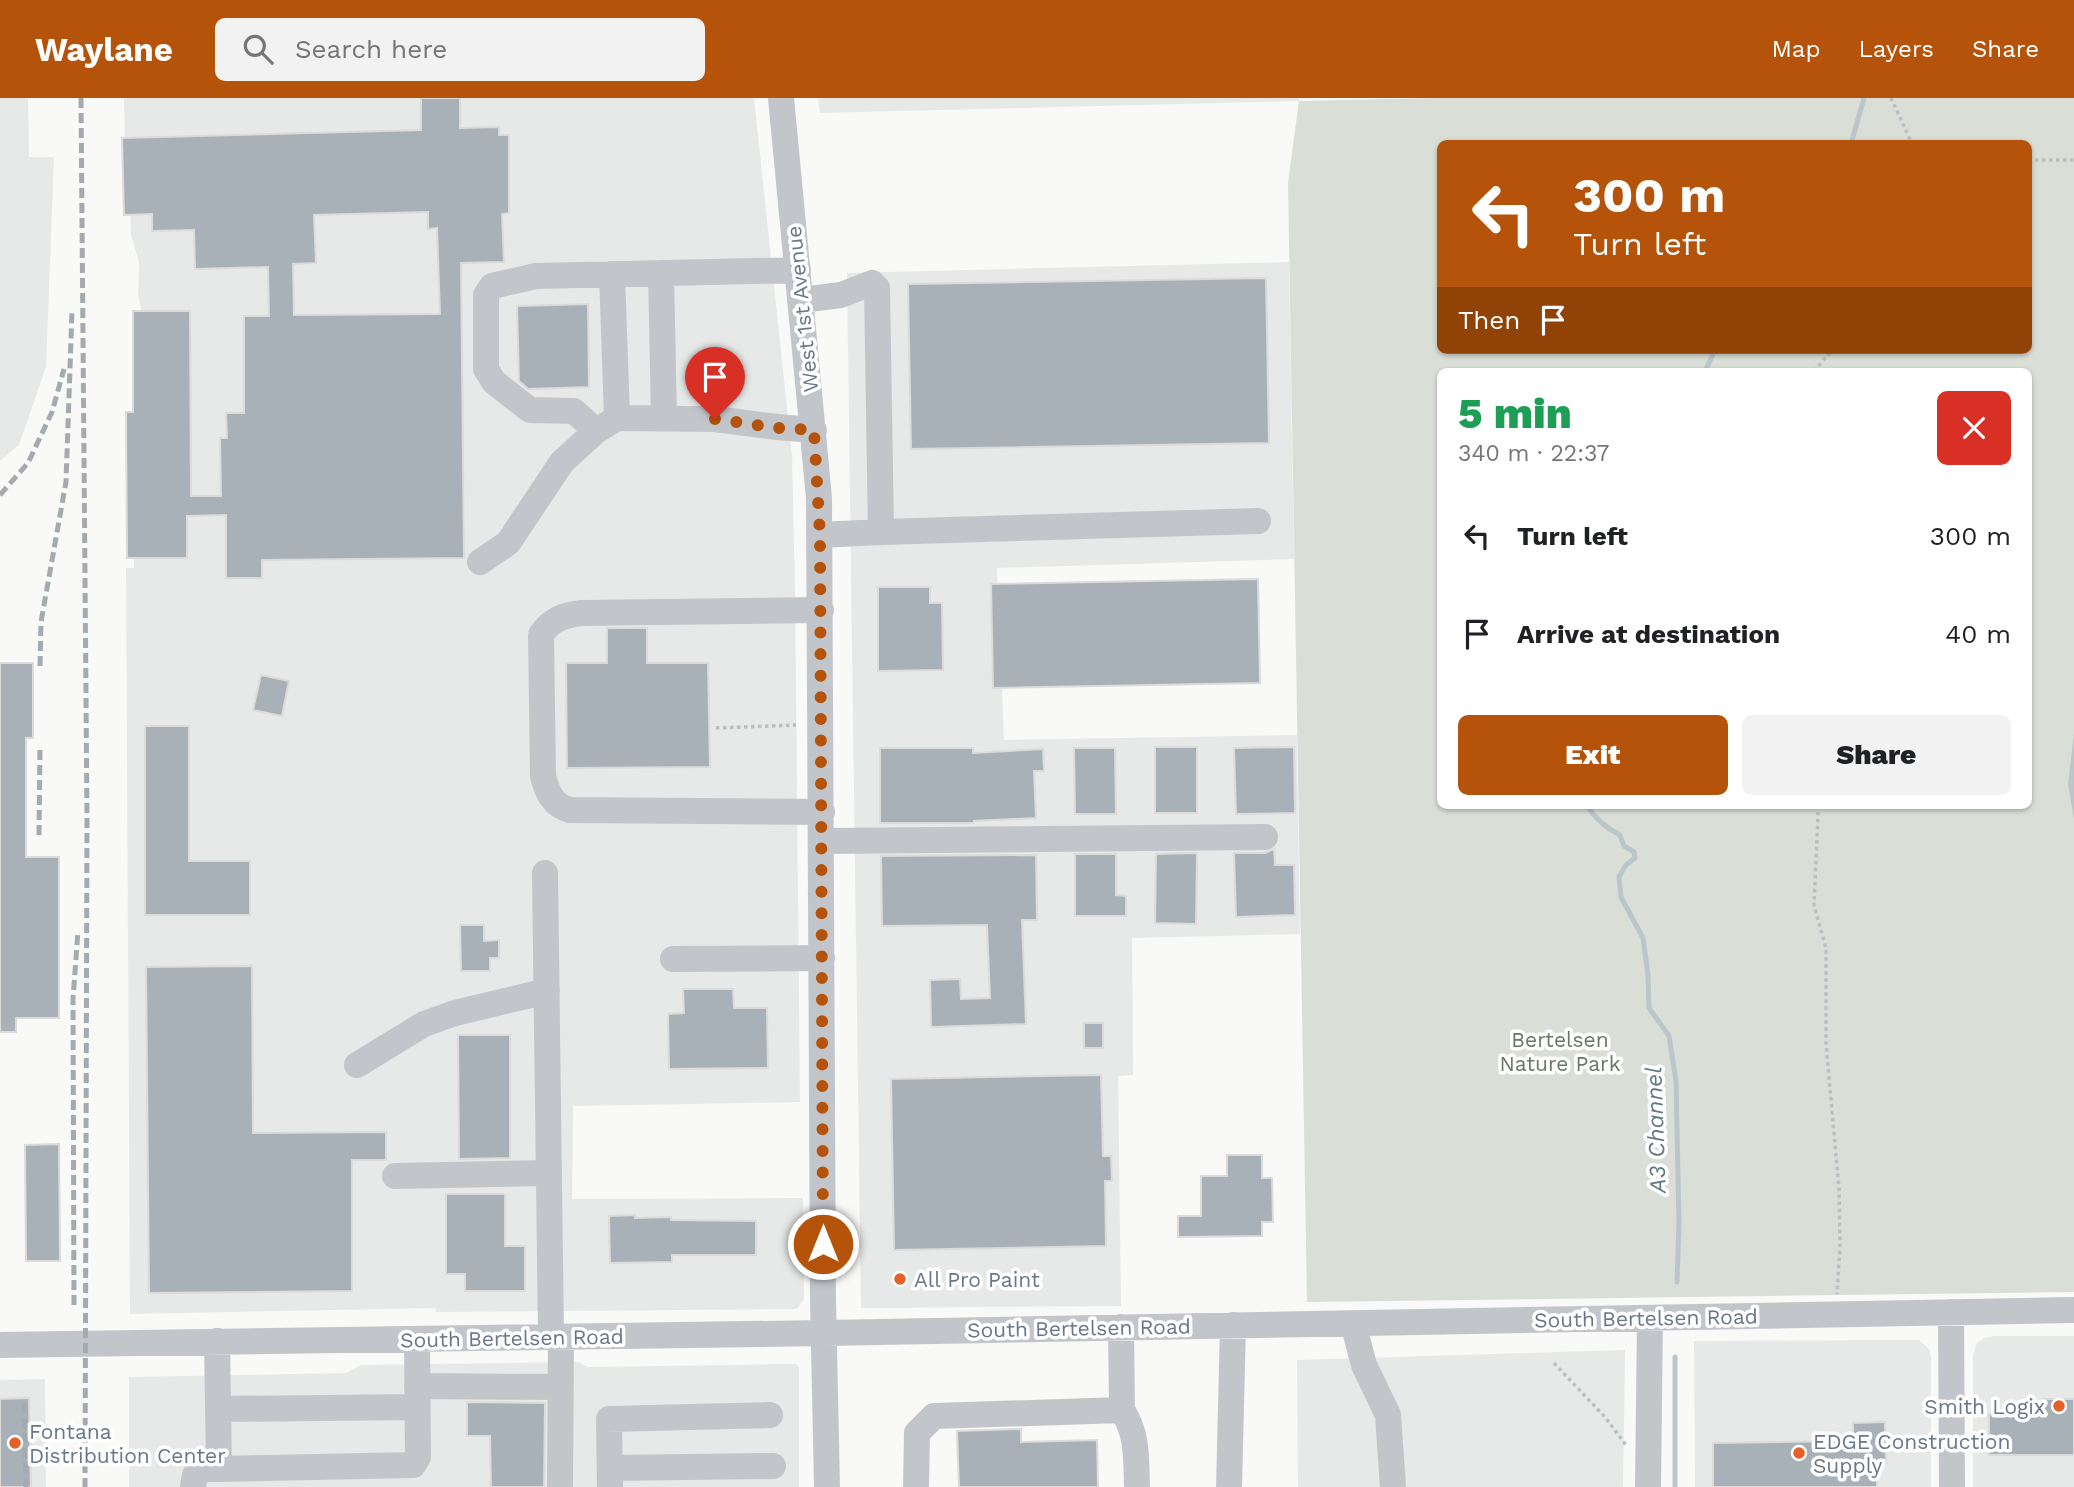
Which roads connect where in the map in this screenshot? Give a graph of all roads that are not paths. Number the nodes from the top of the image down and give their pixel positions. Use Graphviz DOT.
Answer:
graph roads {
  1 [pos="781,98"];
  2 [pos="798,270"];
  3 [pos="661,273"];
  4 [pos="612,274"];
  5 [pos="801,300"];
  6 [pos="664,418"];
  7 [pos="607,424"];
  8 [pos="814,430"];
  9 [pos="1258,521"];
  10 [pos="881,533"];
  11 [pos="820,535"];
  12 [pos="480,562"];
  13 [pos="821,610"];
  14 [pos="822,812"];
  15 [pos="1265,837"];
  16 [pos="821,841"];
  17 [pos="545,873"];
  18 [pos="822,958"];
  19 [pos="673,959"];
  20 [pos="547,991"];
  21 [pos="356,1065"];
  22 [pos="549,1173"];
  23 [pos="395,1176"];
  24 [pos="2074,1310"];
  25 [pos="1951,1312"];
  26 [pos="1650,1318"];
  27 [pos="1353,1323"];
  28 [pos="1234,1325"];
  29 [pos="1121,1327"];
  30 [pos="824,1333"];
  31 [pos="556,1338"];
  32 [pos="418,1339"];
  33 [pos="217,1341"];
  34 [pos="0,1345"];
  35 [pos="560,1387"];
  36 [pos="417,1396"];
  37 [pos="218,1409"];
  38 [pos="1122,1410"];
  39 [pos="770,1415"];
  40 [pos="773,1466"];
  41 [pos="219,1469"];
  42 [pos="610,1477"];
  43 [pos="194,1487"];
  44 [pos="560,1487"];
  45 [pos="827,1487"];
  46 [pos="916,1487"];
  47 [pos="1136,1487"];
  48 [pos="1229,1487"];
  49 [pos="1393,1487"];
  50 [pos="1648,1487"];
  51 [pos="1952,1487"];
  1 -- 2 [label="street, West 1st Avenue"];
  2 -- 3 [label="street"];
  2 -- 5 [label="street, West 1st Avenue"];
  3 -- 4 [label="street"];
  3 -- 6 [label="street"];
  4 -- 7 [label="street"];
  4 -- 7 [label="street"];
  5 -- 8 [label="street, West 1st Avenue"];
  5 -- 10 [label="street"];
  6 -- 7 [label="street"];
  6 -- 8 [label="street"];
  7 -- 12 [label="street"];
  8 -- 11 [label="street, West 1st Avenue"];
  9 -- 10 [label="street"];
  10 -- 11 [label="street"];
  11 -- 13 [label="street, West 1st Avenue"];
  13 -- 14 [label="street, West 1st Avenue"];
  13 -- 14 [label="street"];
  14 -- 16 [label="street, West 1st Avenue"];
  15 -- 16 [label="street"];
  16 -- 18 [label="street, West 1st Avenue"];
  17 -- 20 [label="street"];
  18 -- 19 [label="street"];
  18 -- 30 [label="street, West 1st Avenue"];
  20 -- 21 [label="street"];
  20 -- 22 [label="street"];
  22 -- 23 [label="street"];
  22 -- 31 [label="street"];
  24 -- 25 [label="street, South Bertelsen Road"];
  25 -- 26 [label="street, South Bertelsen Road"];
  25 -- 51 [label="street"];
  26 -- 27 [label="street, South Bertelsen Road"];
  26 -- 50 [label="street"];
  27 -- 28 [label="street, South Bertelsen Road"];
  27 -- 49 [label="street"];
  28 -- 29 [label="street, South Bertelsen Road"];
  28 -- 48 [label="street"];
  29 -- 30 [label="street, South Bertelsen Road"];
  29 -- 38 [label="street"];
  30 -- 31 [label="street, South Bertelsen Road"];
  30 -- 45 [label="street, West 1st Avenue"];
  31 -- 32 [label="street, South Bertelsen Road"];
  31 -- 35 [label="street"];
  32 -- 33 [label="street, South Bertelsen Road"];
  32 -- 36 [label="street"];
  33 -- 34 [label="street, South Bertelsen Road"];
  33 -- 37 [label="street"];
  35 -- 36 [label="street"];
  35 -- 44 [label="street"];
  36 -- 37 [label="street"];
  36 -- 41 [label="street"];
  37 -- 41 [label="street"];
  38 -- 46 [label="street"];
  38 -- 47 [label="street"];
  39 -- 42 [label="street"];
  40 -- 42 [label="street"];
  41 -- 43 [label="street"];
}
